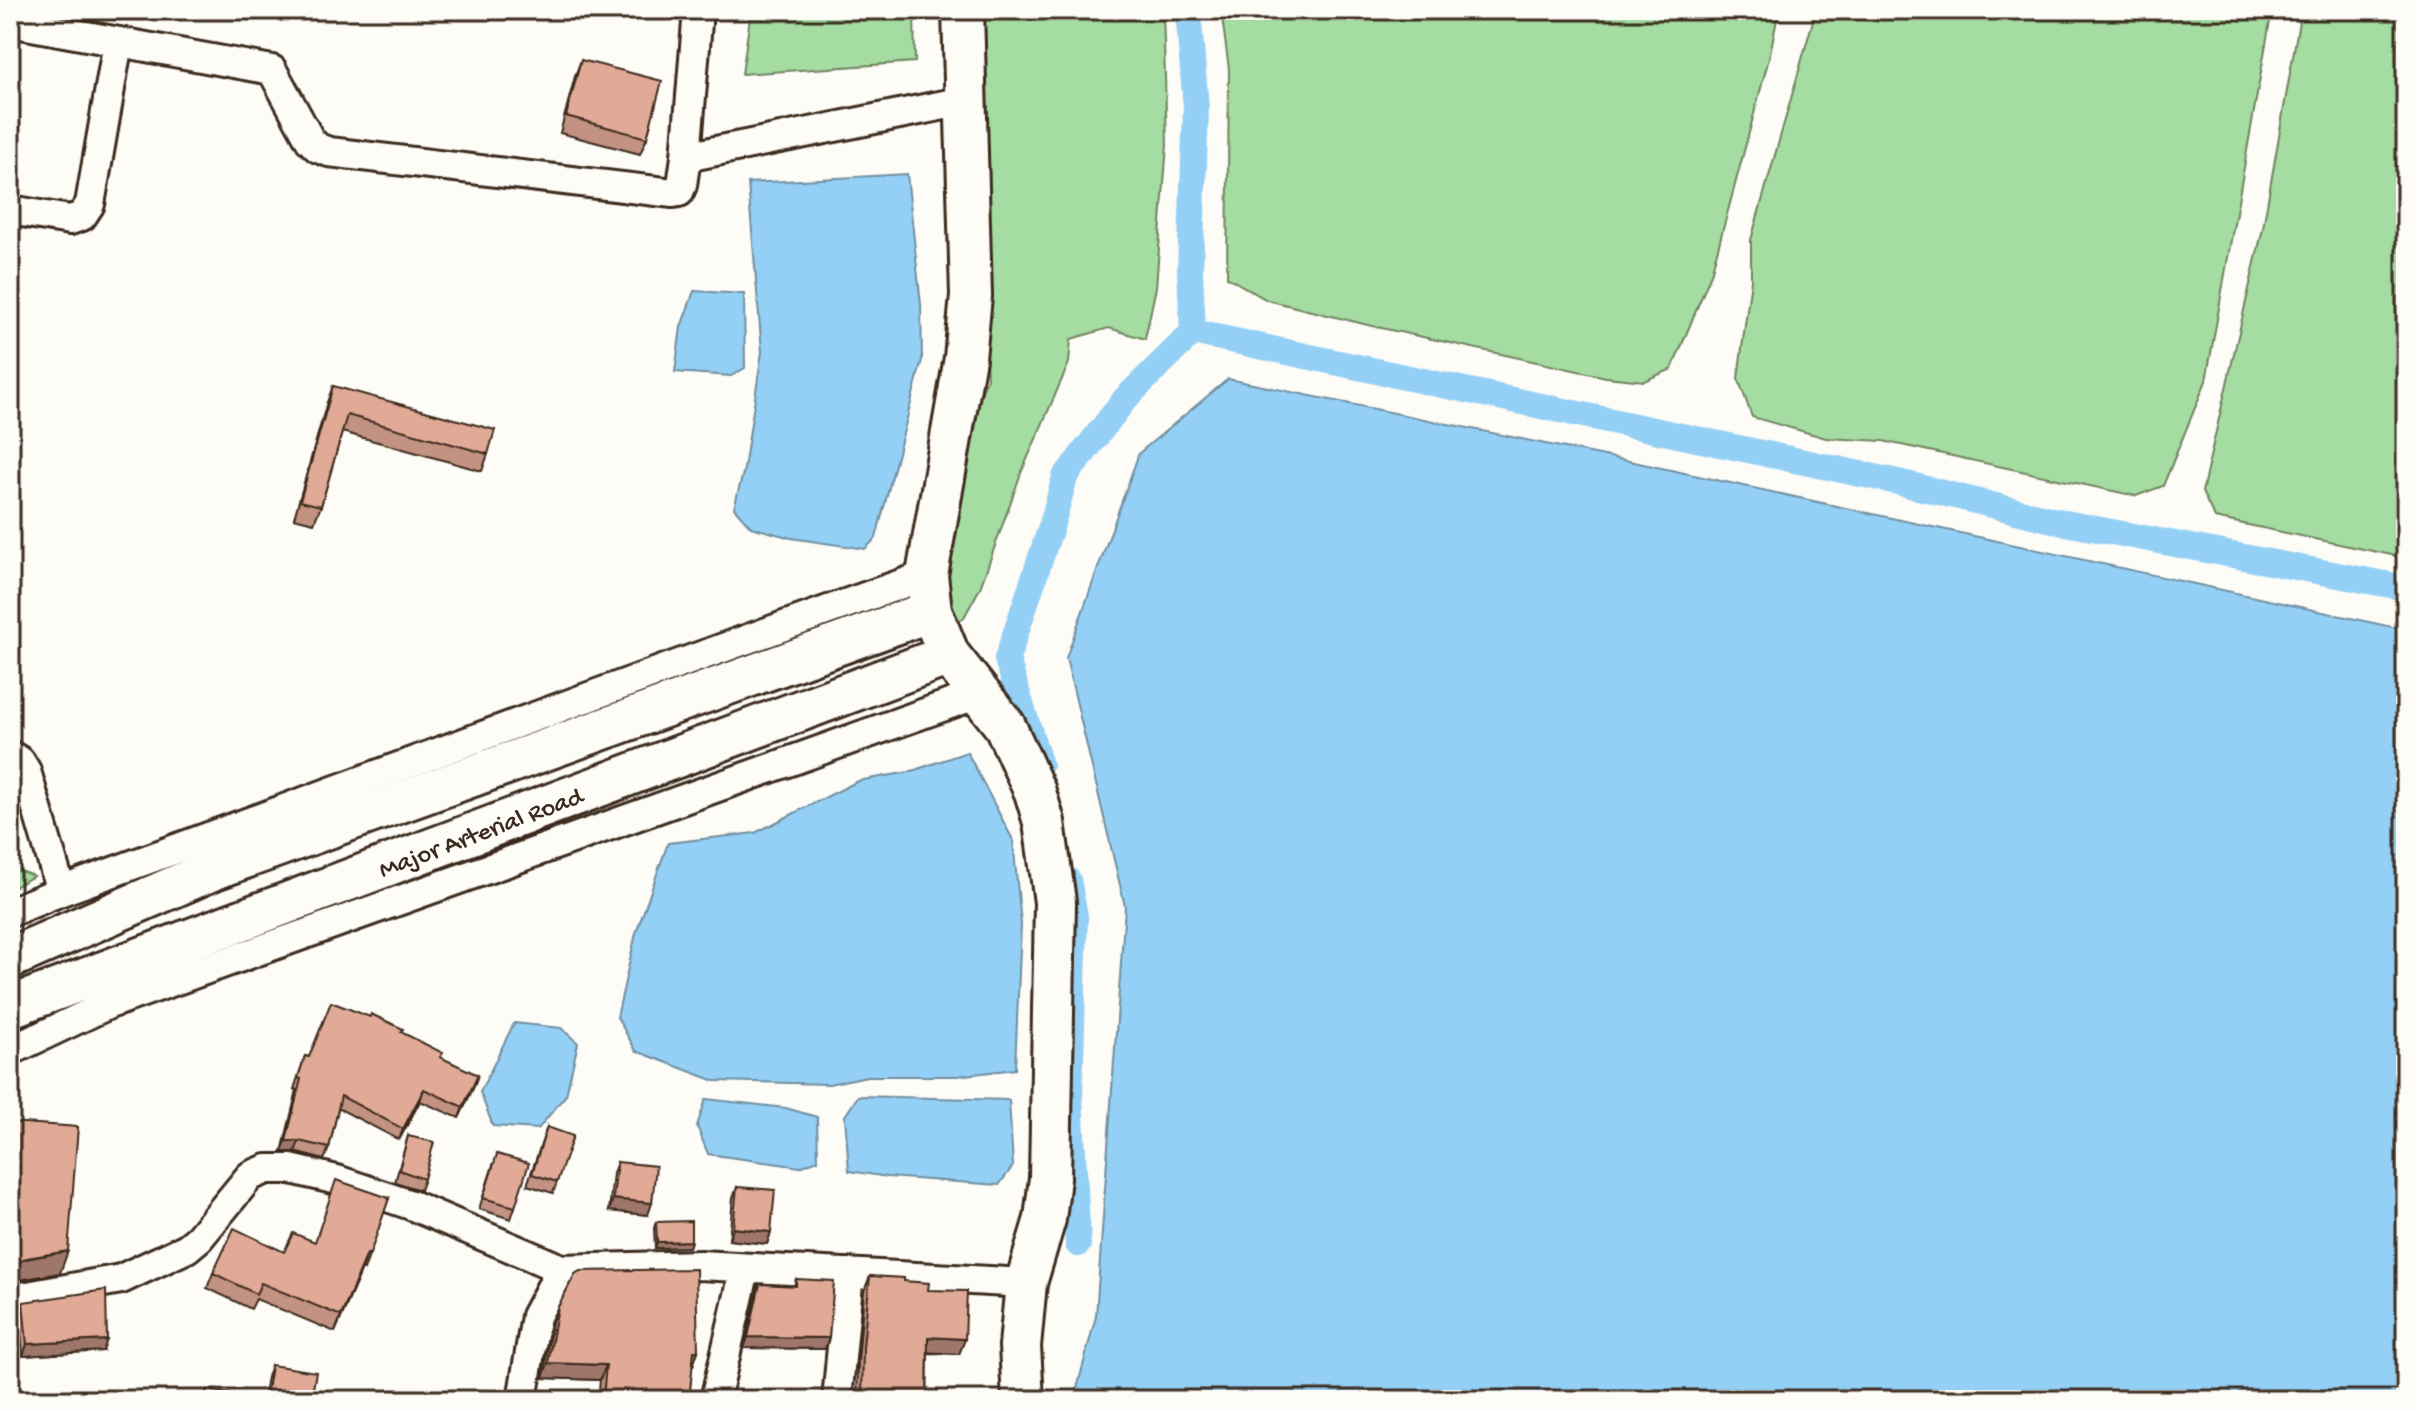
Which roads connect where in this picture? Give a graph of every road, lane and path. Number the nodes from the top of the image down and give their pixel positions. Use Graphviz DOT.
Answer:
graph roads {
  1 [pos="698,10"];
  2 [pos="963,10"];
  3 [pos="10,22"];
  4 [pos="118,42"];
  5 [pos="964,101"];
  6 [pos="686,157"];
  7 [pos="10,210"];
  8 [pos="929,593"];
  9 [pos="949,655"];
  10 [pos="978,694"];
  11 [pos="10,755"];
  12 [pos="61,891"];
  13 [pos="10,912"];
  14 [pos="10,958"];
  15 [pos="10,1007"];
  16 [pos="10,1051"];
  17 [pos="561,1269"];
  18 [pos="745,1269"];
  19 [pos="849,1273"];
  20 [pos="1026,1283"];
  21 [pos="22,1297"];
  22 [pos="522,1400"];
  23 [pos="715,1400"];
  24 [pos="837,1400"];
  25 [pos="1023,1400"];
  1 -- 6 [label="street"];
  2 -- 5 [label="street"];
  3 -- 4 [label="street"];
  4 -- 6 [label="street"];
  4 -- 7 [label="street"];
  5 -- 6 [label="street"];
  5 -- 8 [label="street"];
  8 -- 9 [label="street"];
  8 -- 12 [label="street"];
  8 -- 14 [label="street, Major Arterial Road"];
  9 -- 10 [label="street"];
  9 -- 15 [label="street, Major Arterial Road"];
  10 -- 16 [label="street"];
  10 -- 20 [label="street"];
  11 -- 12 [label="street"];
  12 -- 13 [label="street"];
  17 -- 18 [label="street"];
  17 -- 21 [label="street"];
  17 -- 22 [label="street"];
  18 -- 19 [label="street"];
  18 -- 23 [label="street"];
  19 -- 20 [label="street"];
  19 -- 24 [label="street"];
  20 -- 25 [label="street"];
}
